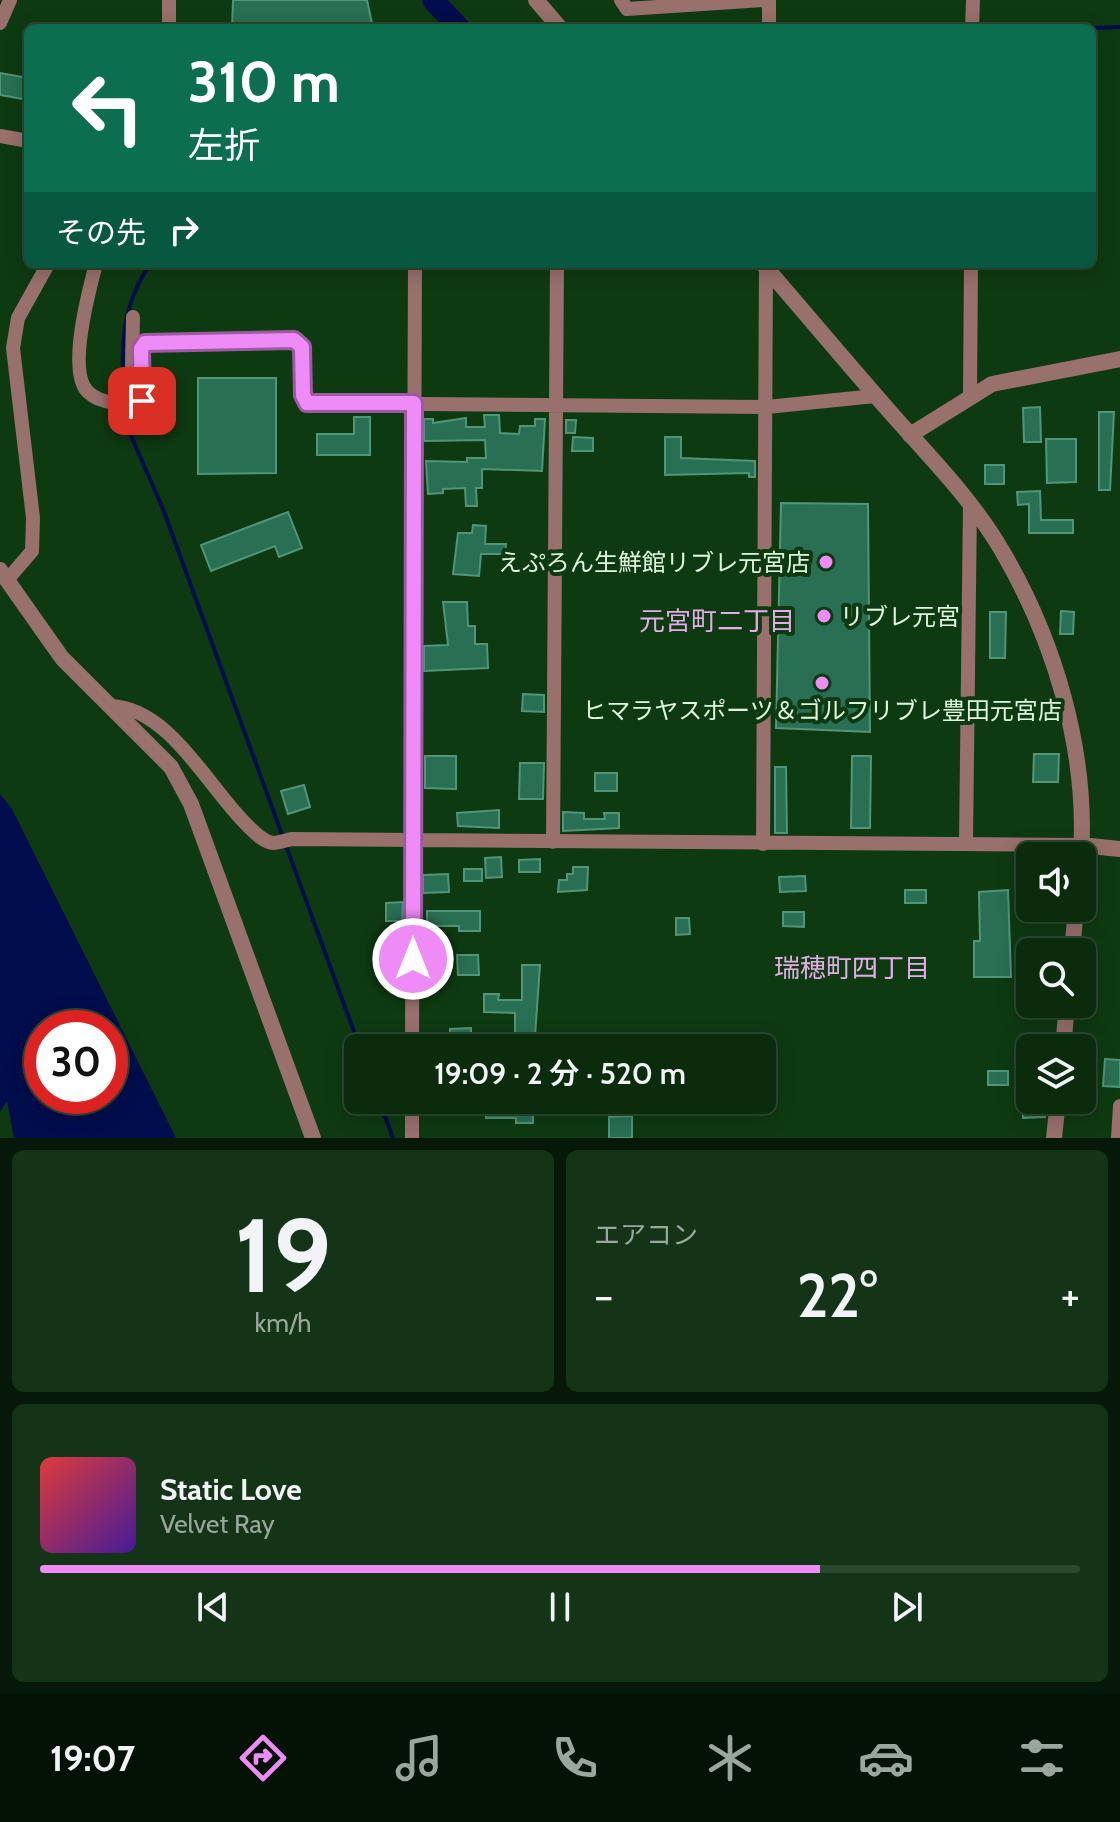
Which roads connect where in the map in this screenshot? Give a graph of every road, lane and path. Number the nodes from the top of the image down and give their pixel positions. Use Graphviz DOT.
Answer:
graph roads {
  1 [pos="10,0"];
  2 [pos="169,0"];
  3 [pos="536,0"];
  4 [pos="621,0"];
  5 [pos="763,0"];
  6 [pos="769,0"];
  7 [pos="973,0"];
  8 [pos="0,23"];
  9 [pos="169,24"];
  10 [pos="557,24"];
  11 [pos="769,24"];
  12 [pos="972,24"];
  13 [pos="0,136"];
  14 [pos="24,140"];
  15 [pos="46,268"];
  16 [pos="95,268"];
  17 [pos="415,268"];
  18 [pos="557,268"];
  19 [pos="765,268"];
  20 [pos="768,268"];
  21 [pos="971,268"];
  22 [pos="133,317"];
  23 [pos="1120,359"];
  24 [pos="970,394"];
  25 [pos="875,396"];
  26 [pos="127,402"];
  27 [pos="414,403"];
  28 [pos="556,405"];
  29 [pos="767,407"];
  30 [pos="910,435"];
  31 [pos="970,504"];
  32 [pos="4,575"];
  33 [pos="111,706"];
  34 [pos="413,841"];
  35 [pos="553,842"];
  36 [pos="1081,842"];
  37 [pos="966,843"];
  38 [pos="763,844"];
  39 [pos="1016,846"];
  40 [pos="1120,849"];
  41 [pos="1096,850"];
  42 [pos="412,1034"];
  43 [pos="1120,1106"];
  44 [pos="412,1114"];
  45 [pos="1057,1114"];
  46 [pos="313,1138"];
  47 [pos="412,1138"];
  48 [pos="1054,1138"];
  49 [pos="1118,1138"];
  1 -- 8 [label="street"];
  2 -- 9 [label="street"];
  3 -- 10 [label="street"];
  4 -- 5 [label="street"];
  6 -- 11 [label="street"];
  7 -- 12 [label="street"];
  13 -- 14 [label="street"];
  15 -- 32 [label="street"];
  16 -- 26 [label="street"];
  17 -- 27 [label="street"];
  18 -- 28 [label="street"];
  19 -- 29 [label="street"];
  20 -- 25 [label="street"];
  21 -- 24 [label="street"];
  22 -- 26 [label="street"];
  23 -- 24 [label="street"];
  24 -- 30 [label="street"];
  25 -- 29 [label="street"];
  25 -- 30 [label="street"];
  26 -- 27 [label="street"];
  27 -- 28 [label="street"];
  27 -- 34 [label="street"];
  28 -- 29 [label="street"];
  28 -- 35 [label="street"];
  29 -- 38 [label="street"];
  30 -- 31 [label="street"];
  31 -- 36 [label="street"];
  31 -- 37 [label="street"];
  32 -- 33 [label="street"];
  33 -- 34 [label="street"];
  33 -- 46 [label="street"];
  34 -- 35 [label="street"];
  34 -- 42 [label="street"];
  35 -- 38 [label="street"];
  37 -- 38 [label="street"];
  37 -- 39 [label="street"];
  40 -- 41 [label="street"];
  43 -- 49 [label="street"];
  44 -- 47 [label="street"];
  45 -- 48 [label="street"];
}
